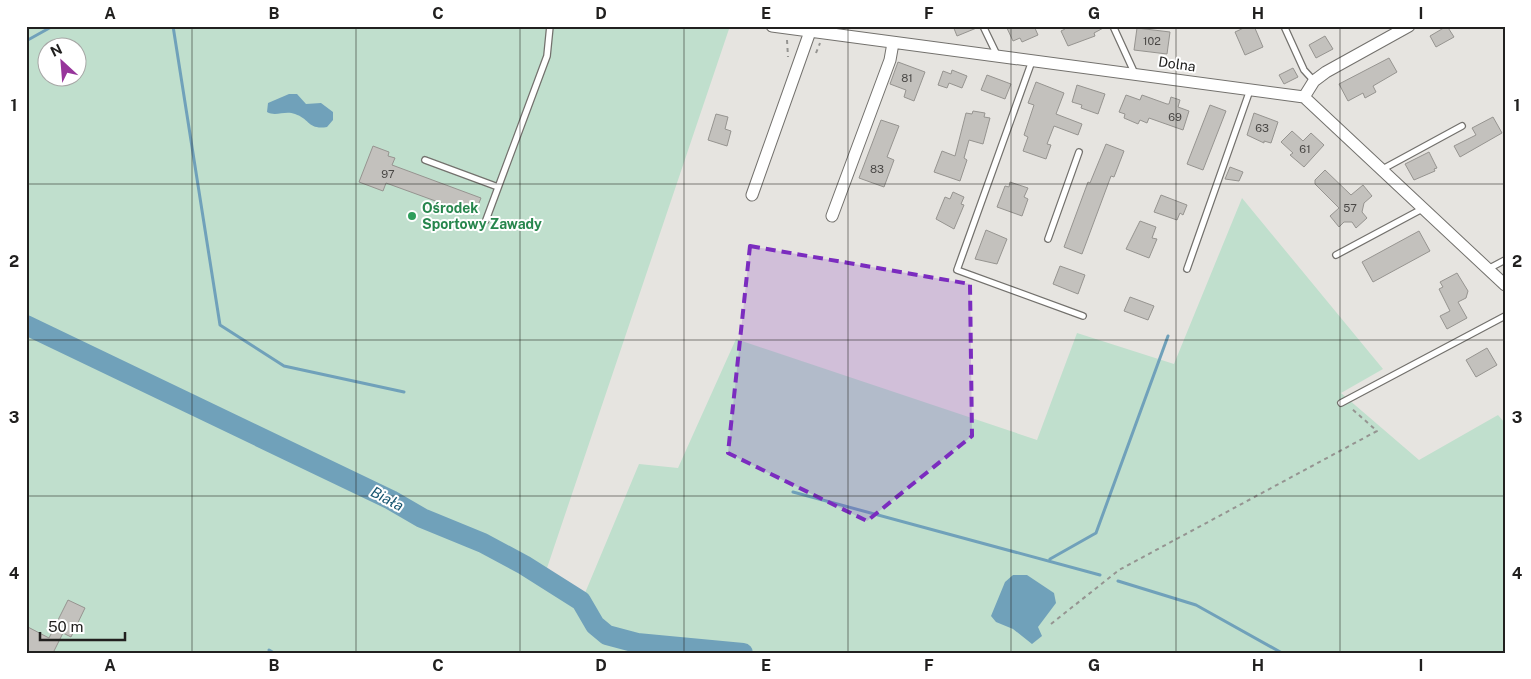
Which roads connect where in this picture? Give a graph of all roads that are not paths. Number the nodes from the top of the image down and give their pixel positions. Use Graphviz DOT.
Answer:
graph roads {
  1 [pos="550,26"];
  2 [pos="772,26"];
  3 [pos="983,26"];
  4 [pos="1113,26"];
  5 [pos="1284,26"];
  6 [pos="1408,26"];
  7 [pos="812,28"];
  8 [pos="893,43"];
  9 [pos="998,57"];
  10 [pos="1032,61"];
  11 [pos="1135,74"];
  12 [pos="1314,81"];
  13 [pos="1250,90"];
  14 [pos="1304,97"];
  15 [pos="1462,126"];
  16 [pos="1079,152"];
  17 [pos="425,160"];
  18 [pos="1381,170"];
  19 [pos="498,187"];
  20 [pos="752,195"];
  21 [pos="1422,209"];
  22 [pos="832,216"];
  23 [pos="486,220"];
  24 [pos="1048,239"];
  25 [pos="1336,255"];
  26 [pos="1505,260"];
  27 [pos="1187,269"];
  28 [pos="1488,269"];
  29 [pos="1505,285"];
  30 [pos="1083,316"];
  31 [pos="1505,316"];
  32 [pos="1340,403"];
  1 -- 19 [label="lane"];
  2 -- 7 [label="street, Dolna"];
  3 -- 9 [label="lane"];
  4 -- 11 [label="lane"];
  5 -- 12 [label="lane"];
  6 -- 12 [label="street"];
  7 -- 8 [label="street, Dolna"];
  7 -- 20 [label="street"];
  8 -- 9 [label="street, Dolna"];
  8 -- 22 [label="street"];
  9 -- 10 [label="street, Dolna"];
  10 -- 11 [label="street, Dolna"];
  10 -- 30 [label="lane"];
  11 -- 13 [label="street, Dolna"];
  12 -- 14 [label="street"];
  13 -- 14 [label="street, Dolna"];
  13 -- 27 [label="lane"];
  14 -- 18 [label="street"];
  15 -- 18 [label="lane"];
  16 -- 24 [label="lane"];
  17 -- 19 [label="lane"];
  18 -- 21 [label="street"];
  19 -- 23 [label="lane"];
  21 -- 25 [label="lane"];
  21 -- 28 [label="street"];
  26 -- 28 [label="lane"];
  28 -- 29 [label="street"];
  31 -- 32 [label="lane"];
}
